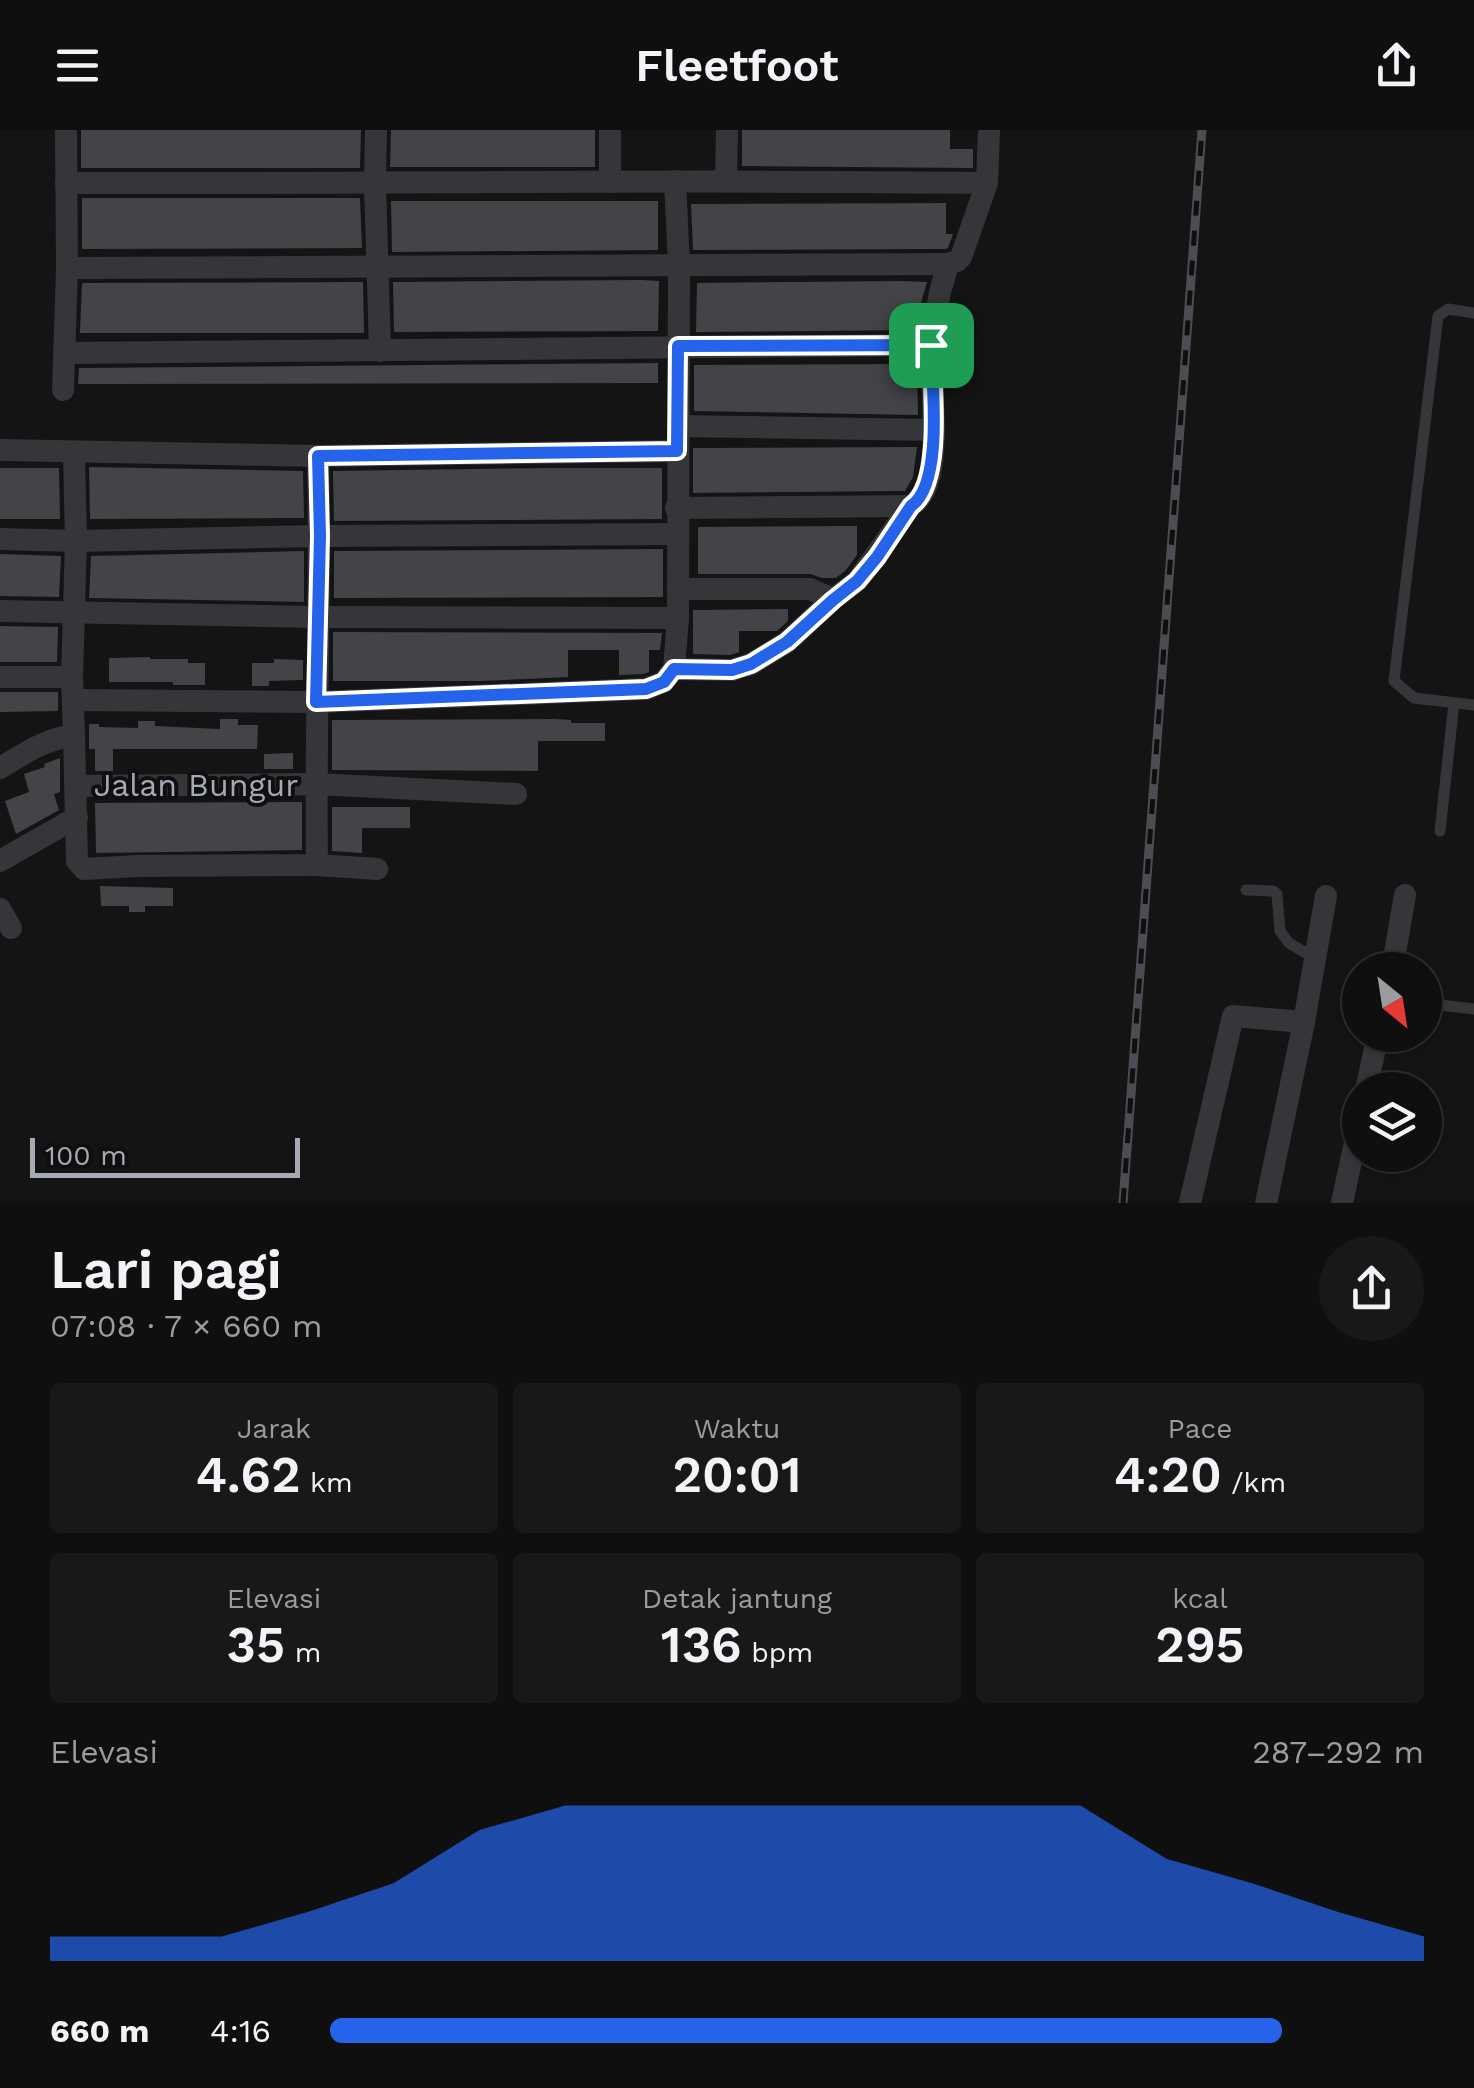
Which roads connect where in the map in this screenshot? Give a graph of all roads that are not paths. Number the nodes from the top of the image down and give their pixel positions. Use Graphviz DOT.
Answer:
graph roads {
  1 [pos="66,130"];
  2 [pos="376,130"];
  3 [pos="610,130"];
  4 [pos="727,130"];
  5 [pos="988,130"];
  6 [pos="726,180"];
  7 [pos="675,181"];
  8 [pos="610,182"];
  9 [pos="987,182"];
  10 [pos="66,183"];
  11 [pos="375,184"];
  12 [pos="679,264"];
  13 [pos="948,264"];
  14 [pos="67,268"];
  15 [pos="379,268"];
  16 [pos="1474,312"];
  17 [pos="931,345"];
  18 [pos="678,346"];
  19 [pos="380,351"];
  20 [pos="66,353"];
  21 [pos="63,390"];
  22 [pos="678,426"];
  23 [pos="934,430"];
  24 [pos="0,450"];
  25 [pos="677,451"];
  26 [pos="74,453"];
  27 [pos="318,456"];
  28 [pos="911,506"];
  29 [pos="676,508"];
  30 [pos="677,534"];
  31 [pos="320,536"];
  32 [pos="0,539"];
  33 [pos="76,540"];
  34 [pos="678,589"];
  35 [pos="833,600"];
  36 [pos="0,611"];
  37 [pos="73,611"];
  38 [pos="317,617"];
  39 [pos="678,618"];
  40 [pos="674,669"];
  41 [pos="0,677"];
  42 [pos="72,689"];
  43 [pos="316,702"];
  44 [pos="1454,702"];
  45 [pos="1474,705"];
  46 [pos="74,735"];
  47 [pos="11,754"];
  48 [pos="0,768"];
  49 [pos="316,784"];
  50 [pos="76,786"];
  51 [pos="516,794"];
  52 [pos="77,816"];
  53 [pos="1440,831"];
  54 [pos="0,860"];
  55 [pos="316,865"];
  56 [pos="377,868"];
  57 [pos="1246,890"];
  58 [pos="1326,896"];
  59 [pos="1405,896"];
  60 [pos="1395,952"];
  61 [pos="1316,959"];
  62 [pos="1442,1005"];
  63 [pos="1474,1009"];
  64 [pos="1304,1022"];
  65 [pos="1349,1172"];
  66 [pos="1190,1203"];
  67 [pos="1266,1203"];
  68 [pos="1342,1203"];
  1 -- 10 [label="street"];
  2 -- 11 [label="street"];
  3 -- 8 [label="street"];
  4 -- 6 [label="street"];
  5 -- 9 [label="street"];
  6 -- 7 [label="street"];
  6 -- 9 [label="street"];
  7 -- 8 [label="street"];
  7 -- 12 [label="street"];
  8 -- 11 [label="street"];
  9 -- 13 [label="street"];
  10 -- 11 [label="street"];
  10 -- 14 [label="street"];
  11 -- 15 [label="street"];
  12 -- 13 [label="street"];
  12 -- 15 [label="street"];
  12 -- 18 [label="street"];
  13 -- 17 [label="street"];
  14 -- 15 [label="street"];
  14 -- 20 [label="street"];
  15 -- 19 [label="street"];
  16 -- 44 [label="lane"];
  17 -- 18 [label="street"];
  17 -- 23 [label="street"];
  18 -- 19 [label="street"];
  18 -- 22 [label="street"];
  19 -- 20 [label="street"];
  20 -- 21 [label="street"];
  22 -- 23 [label="street"];
  22 -- 25 [label="street"];
  23 -- 28 [label="street"];
  24 -- 26 [label="street"];
  25 -- 27 [label="street"];
  25 -- 29 [label="street"];
  26 -- 27 [label="street"];
  26 -- 33 [label="street"];
  27 -- 31 [label="street"];
  28 -- 29 [label="street"];
  28 -- 35 [label="street"];
  29 -- 30 [label="street"];
  30 -- 31 [label="street"];
  30 -- 34 [label="street"];
  31 -- 33 [label="street"];
  31 -- 38 [label="street"];
  32 -- 33 [label="street"];
  33 -- 37 [label="street"];
  34 -- 35 [label="street"];
  34 -- 39 [label="street"];
  35 -- 40 [label="street"];
  36 -- 37 [label="street"];
  37 -- 38 [label="street"];
  37 -- 42 [label="street"];
  38 -- 39 [label="street"];
  38 -- 43 [label="street"];
  39 -- 40 [label="street"];
  40 -- 43 [label="street"];
  41 -- 42 [label="street"];
  42 -- 43 [label="street"];
  42 -- 46 [label="street"];
  43 -- 49 [label="street"];
  44 -- 45 [label="lane"];
  44 -- 53 [label="lane"];
  46 -- 47 [label="street"];
  46 -- 50 [label="street"];
  47 -- 48 [label="street"];
  49 -- 50 [label="street, Jalan Bungur"];
  49 -- 51 [label="street, Jalan Bungur"];
  49 -- 55 [label="street"];
  50 -- 52 [label="street"];
  52 -- 54 [label="street"];
  52 -- 55 [label="street"];
  55 -- 56 [label="street"];
  57 -- 61 [label="lane"];
  58 -- 61 [label="street"];
  59 -- 60 [label="street"];
  61 -- 64 [label="street"];
  62 -- 63 [label="lane"];
  64 -- 66 [label="street"];
  64 -- 67 [label="street"];
  65 -- 68 [label="street"];
}
